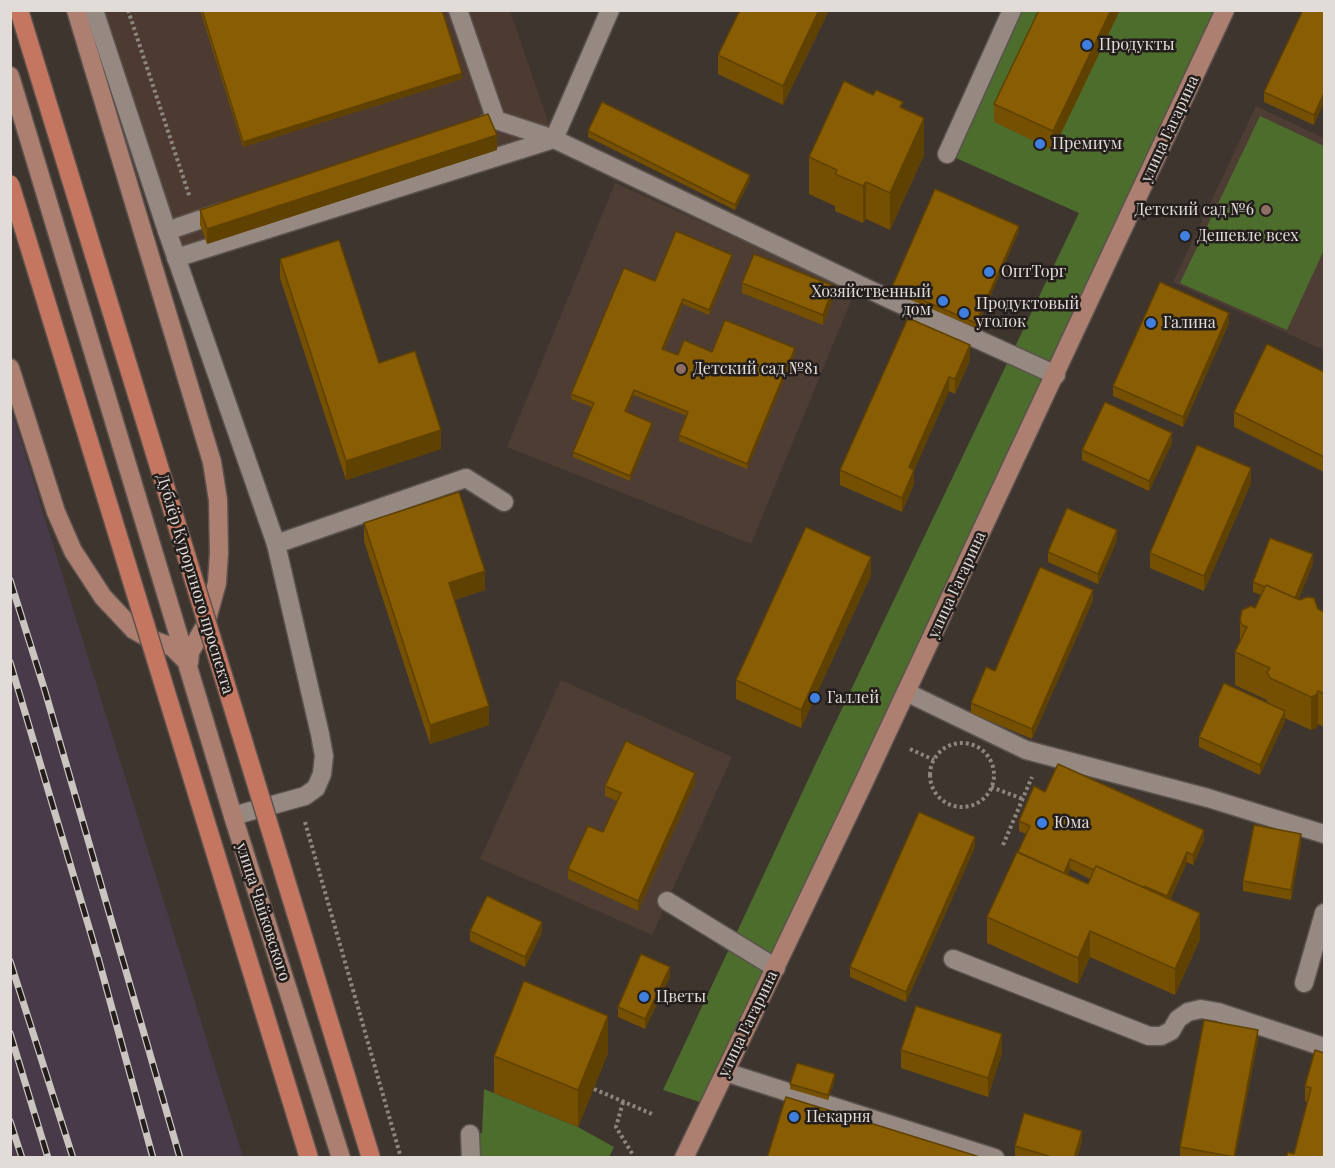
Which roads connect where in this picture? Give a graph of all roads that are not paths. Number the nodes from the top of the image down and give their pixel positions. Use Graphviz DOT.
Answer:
graph roads {
  1 [pos="19,10"];
  2 [pos="76,10"];
  3 [pos="94,10"];
  4 [pos="458,10"];
  5 [pos="610,10"];
  6 [pos="1012,10"];
  7 [pos="1225,10"];
  8 [pos="10,76"];
  9 [pos="496,120"];
  10 [pos="473,128"];
  11 [pos="555,139"];
  12 [pos="947,154"];
  13 [pos="10,184"];
  14 [pos="235,208"];
  15 [pos="166,231"];
  16 [pos="176,258"];
  17 [pos="10,368"];
  18 [pos="1056,375"];
  19 [pos="504,502"];
  20 [pos="276,543"];
  21 [pos="189,665"];
  22 [pos="906,692"];
  23 [pos="233,816"];
  24 [pos="1324,834"];
  25 [pos="667,901"];
  26 [pos="1324,913"];
  27 [pos="953,959"];
  28 [pos="776,968"];
  29 [pos="1304,983"];
  30 [pos="1324,1047"];
  31 [pos="725,1072"];
  32 [pos="470,1134"];
  33 [pos="309,1158"];
  34 [pos="341,1158"];
  35 [pos="371,1158"];
  36 [pos="471,1158"];
  37 [pos="684,1158"];
  38 [pos="995,1158"];
  1 -- 35 [label="main road, Дублёр Курортного проспекта, bridge"];
  2 -- 21 [label="street"];
  3 -- 15 [label="street"];
  4 -- 9 [label="street"];
  5 -- 11 [label="street"];
  6 -- 12 [label="street"];
  7 -- 18 [label="street, улица Гагарина"];
  8 -- 21 [label="street, улица Чайковского"];
  9 -- 10 [label="street"];
  9 -- 11 [label="street"];
  11 -- 16 [label="street"];
  11 -- 18 [label="street"];
  13 -- 33 [label="main road, bridge"];
  14 -- 15 [label="street"];
  15 -- 16 [label="street"];
  16 -- 20 [label="street"];
  17 -- 21 [label="street"];
  18 -- 22 [label="street, улица Гагарина"];
  19 -- 20 [label="street"];
  20 -- 23 [label="street"];
  21 -- 23 [label="street, улица Чайковского"];
  22 -- 24 [label="street"];
  22 -- 28 [label="street, улица Гагарина"];
  23 -- 34 [label="street, улица Чайковского"];
  25 -- 28 [label="street"];
  26 -- 29 [label="street"];
  27 -- 30 [label="street"];
  28 -- 31 [label="street, улица Гагарина"];
  31 -- 37 [label="street, улица Гагарина"];
  31 -- 38 [label="street"];
  32 -- 36 [label="street"];
}
